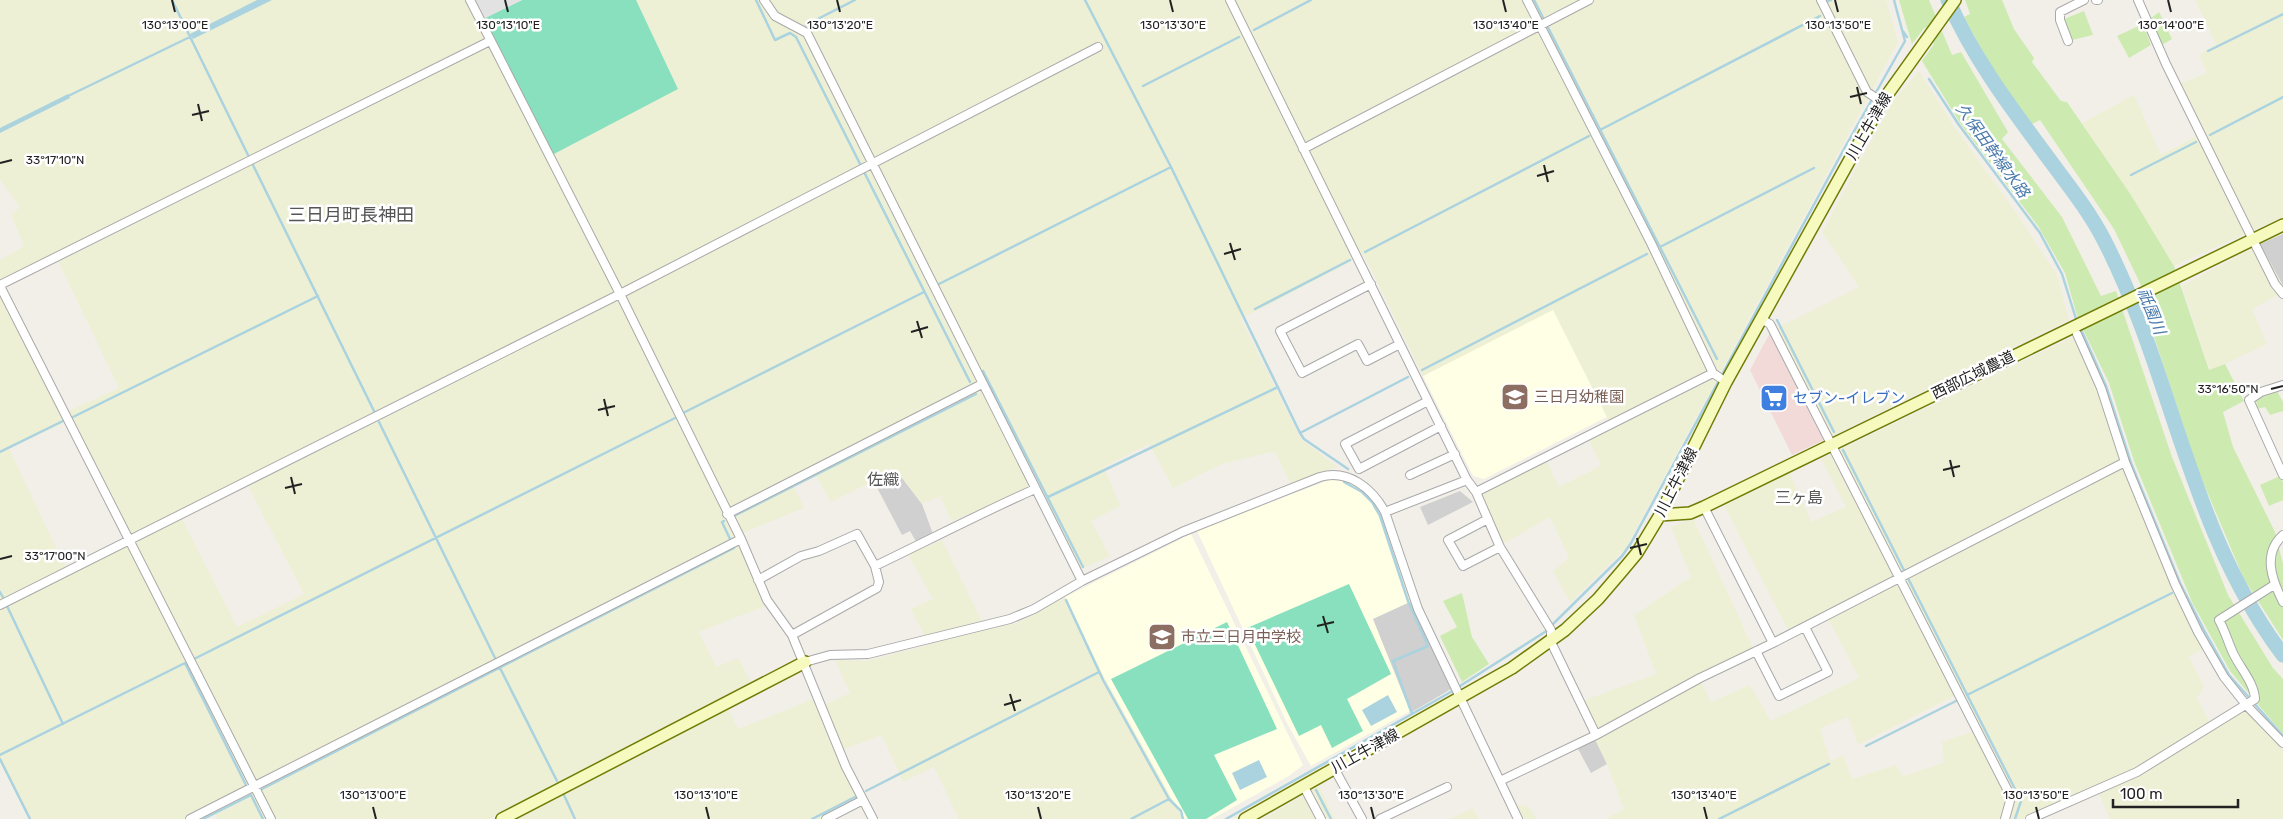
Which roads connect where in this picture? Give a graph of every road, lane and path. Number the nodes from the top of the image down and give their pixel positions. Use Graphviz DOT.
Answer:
graph roads {
  1 [pos="470,0"];
  2 [pos="764,0"];
  3 [pos="1230,0"];
  4 [pos="1527,0"];
  5 [pos="1589,0"];
  6 [pos="1821,0"];
  7 [pos="1954,0"];
  8 [pos="2084,0"];
  9 [pos="2138,0"];
  10 [pos="1540,25"];
  11 [pos="490,41"];
  12 [pos="2068,41"];
  13 [pos="1098,47"];
  14 [pos="1882,102"];
  15 [pos="1303,149"];
  16 [pos="871,164"];
  17 [pos="2283,225"];
  18 [pos="2253,240"];
  19 [pos="1371,284"];
  20 [pos="0,285"];
  21 [pos="620,294"];
  22 [pos="2283,294"];
  23 [pos="1761,319"];
  24 [pos="2077,334"];
  25 [pos="1400,344"];
  26 [pos="1714,373"];
  27 [pos="1726,382"];
  28 [pos="982,384"];
  29 [pos="2283,385"];
  30 [pos="1428,401"];
  31 [pos="1441,426"];
  32 [pos="1831,444"];
  33 [pos="1455,454"];
  34 [pos="2124,462"];
  35 [pos="1410,475"];
  36 [pos="2283,475"];
  37 [pos="1467,480"];
  38 [pos="1035,489"];
  39 [pos="1476,492"];
  40 [pos="1704,507"];
  41 [pos="1385,512"];
  42 [pos="727,514"];
  43 [pos="1660,515"];
  44 [pos="1488,519"];
  45 [pos="2283,535"];
  46 [pos="741,539"];
  47 [pos="130,540"];
  48 [pos="1500,547"];
  49 [pos="875,566"];
  50 [pos="1900,578"];
  51 [pos="758,580"];
  52 [pos="1082,581"];
  53 [pos="2274,585"];
  54 [pos="2283,602"];
  55 [pos="0,605"];
  56 [pos="1805,626"];
  57 [pos="792,635"];
  58 [pos="1551,642"];
  59 [pos="1773,643"];
  60 [pos="1756,651"];
  61 [pos="805,662"];
  62 [pos="1458,691"];
  63 [pos="2246,706"];
  64 [pos="1596,735"];
  65 [pos="2283,743"];
  66 [pos="1334,768"];
  67 [pos="1500,780"];
  68 [pos="1304,785"];
  69 [pos="255,786"];
  70 [pos="1447,787"];
  71 [pos="863,800"];
  72 [pos="190,819"];
  73 [pos="271,819"];
  74 [pos="502,819"];
  75 [pos="826,819"];
  76 [pos="873,819"];
  77 [pos="1245,819"];
  78 [pos="1321,819"];
  79 [pos="1362,819"];
  80 [pos="1380,819"];
  81 [pos="1518,819"];
  82 [pos="2006,819"];
  83 [pos="2030,819"];
  1 -- 11 [label="street"];
  2 -- 16 [label="street"];
  3 -- 15 [label="street"];
  4 -- 10 [label="street"];
  5 -- 10 [label="street"];
  6 -- 14 [label="street"];
  7 -- 14 [label="main road, 川上牛津線"];
  8 -- 12 [label="street"];
  9 -- 18 [label="street"];
  10 -- 15 [label="street"];
  10 -- 26 [label="street"];
  11 -- 20 [label="street"];
  11 -- 21 [label="street"];
  13 -- 16 [label="street"];
  14 -- 23 [label="main road, 川上牛津線"];
  15 -- 19 [label="street"];
  16 -- 21 [label="street"];
  16 -- 28 [label="street"];
  17 -- 18 [label="main road, 西部広域農道"];
  18 -- 22 [label="street"];
  18 -- 32 [label="main road, 西部広域農道"];
  19 -- 25 [label="street"];
  19 -- 25 [label="street"];
  20 -- 47 [label="street"];
  21 -- 42 [label="street"];
  21 -- 47 [label="street"];
  23 -- 27 [label="main road, 川上牛津線"];
  23 -- 32 [label="street"];
  24 -- 34 [label="street"];
  25 -- 30 [label="street"];
  26 -- 27 [label="street"];
  26 -- 39 [label="street"];
  27 -- 43 [label="main road, 川上牛津線"];
  28 -- 38 [label="street"];
  28 -- 42 [label="street"];
  29 -- 36 [label="street"];
  30 -- 31 [label="street"];
  30 -- 31 [label="street"];
  31 -- 33 [label="street"];
  32 -- 40 [label="main road, 西部広域農道"];
  32 -- 50 [label="street"];
  33 -- 35 [label="street"];
  33 -- 37 [label="street"];
  34 -- 50 [label="street"];
  34 -- 63 [label="street"];
  37 -- 39 [label="street"];
  37 -- 41 [label="street"];
  38 -- 49 [label="street"];
  38 -- 52 [label="street"];
  39 -- 44 [label="street"];
  40 -- 43 [label="main road, 西部広域農道"];
  40 -- 59 [label="street"];
  41 -- 52 [label="street"];
  41 -- 62 [label="street"];
  42 -- 46 [label="street"];
  43 -- 58 [label="main road, 川上牛津線"];
  44 -- 48 [label="street"];
  44 -- 48 [label="street"];
  45 -- 53 [label="street"];
  46 -- 51 [label="street"];
  46 -- 69 [label="street"];
  47 -- 55 [label="street"];
  47 -- 69 [label="street"];
  48 -- 58 [label="street"];
  49 -- 51 [label="street"];
  49 -- 57 [label="street"];
  50 -- 56 [label="street"];
  50 -- 82 [label="street"];
  51 -- 57 [label="street"];
  52 -- 61 [label="street"];
  53 -- 54 [label="street"];
  53 -- 63 [label="street"];
  56 -- 59 [label="street"];
  56 -- 60 [label="street"];
  57 -- 61 [label="street"];
  58 -- 62 [label="main road, 川上牛津線"];
  58 -- 64 [label="street"];
  59 -- 60 [label="street"];
  60 -- 64 [label="street"];
  61 -- 71 [label="street"];
  61 -- 74 [label="main road"];
  62 -- 66 [label="main road, 川上牛津線"];
  62 -- 67 [label="street"];
  63 -- 65 [label="street"];
  63 -- 83 [label="street"];
  64 -- 67 [label="street"];
  66 -- 68 [label="main road, 川上牛津線"];
  66 -- 79 [label="street"];
  67 -- 81 [label="street"];
  68 -- 77 [label="main road, 川上牛津線"];
  68 -- 78 [label="street"];
  69 -- 72 [label="street"];
  69 -- 73 [label="street"];
  70 -- 80 [label="street"];
  71 -- 75 [label="street"];
  71 -- 76 [label="street"];
}
